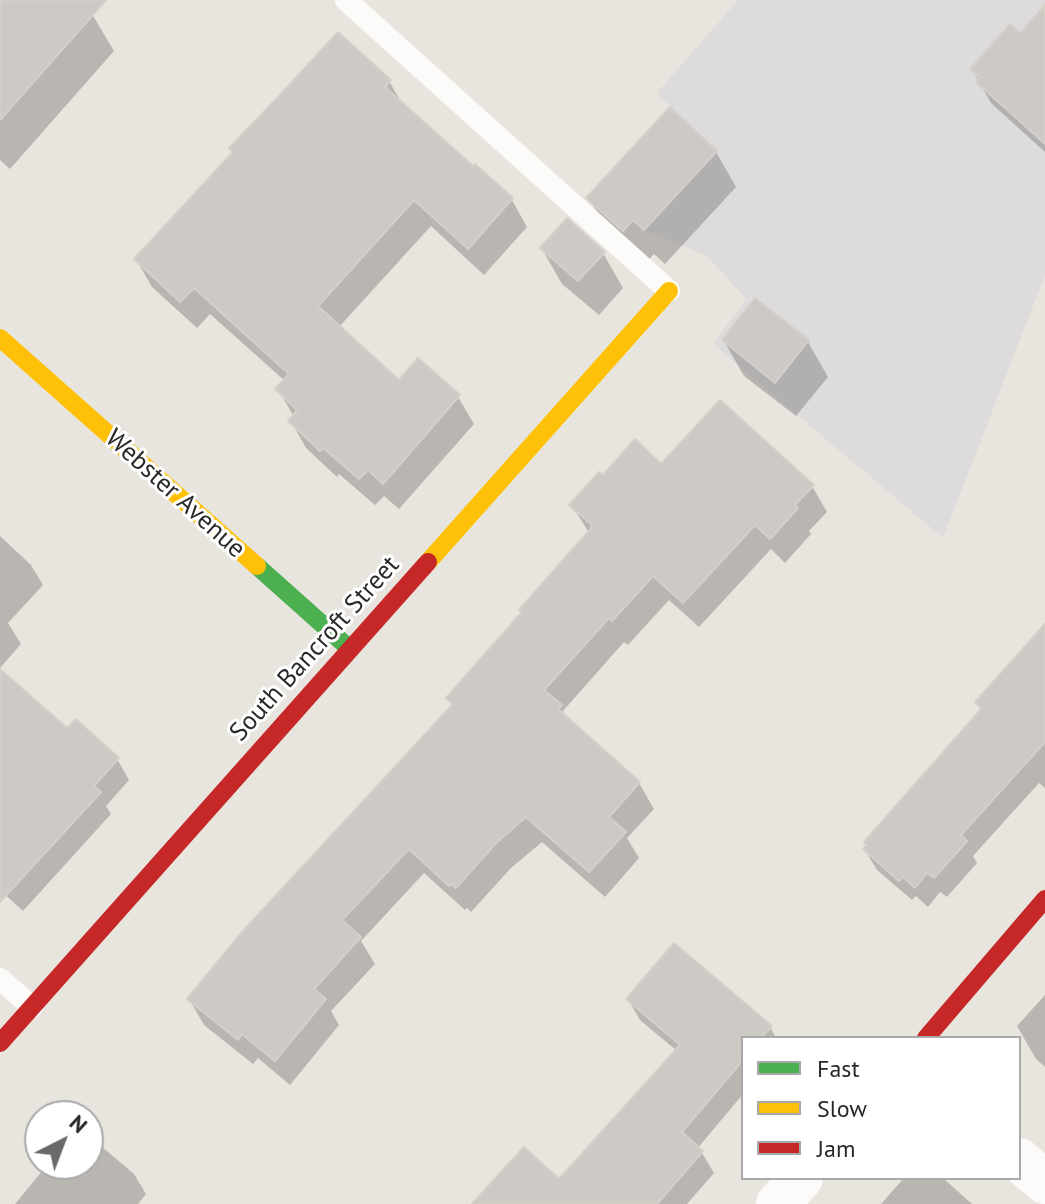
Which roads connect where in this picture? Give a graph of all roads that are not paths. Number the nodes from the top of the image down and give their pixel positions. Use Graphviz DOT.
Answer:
graph roads {
  1 [pos="346,0"];
  2 [pos="669,291"];
  3 [pos="0,338"];
  4 [pos="350,649"];
  5 [pos="1045,899"];
  6 [pos="0,979"];
  7 [pos="32,1007"];
  8 [pos="928,1036"];
  9 [pos="0,1043"];
  10 [pos="1021,1162"];
  11 [pos="799,1180"];
  12 [pos="1045,1182"];
  13 [pos="778,1204"];
  1 -- 2 [label="lane"];
  2 -- 4 [label="street, South Bancroft Street"];
  3 -- 4 [label="street, Webster Avenue"];
  4 -- 7 [label="street, South Bancroft Street"];
  5 -- 8 [label="street"];
  6 -- 7 [label="lane"];
  7 -- 9 [label="street, South Bancroft Street"];
  10 -- 12 [label="street"];
  11 -- 13 [label="street"];
}
